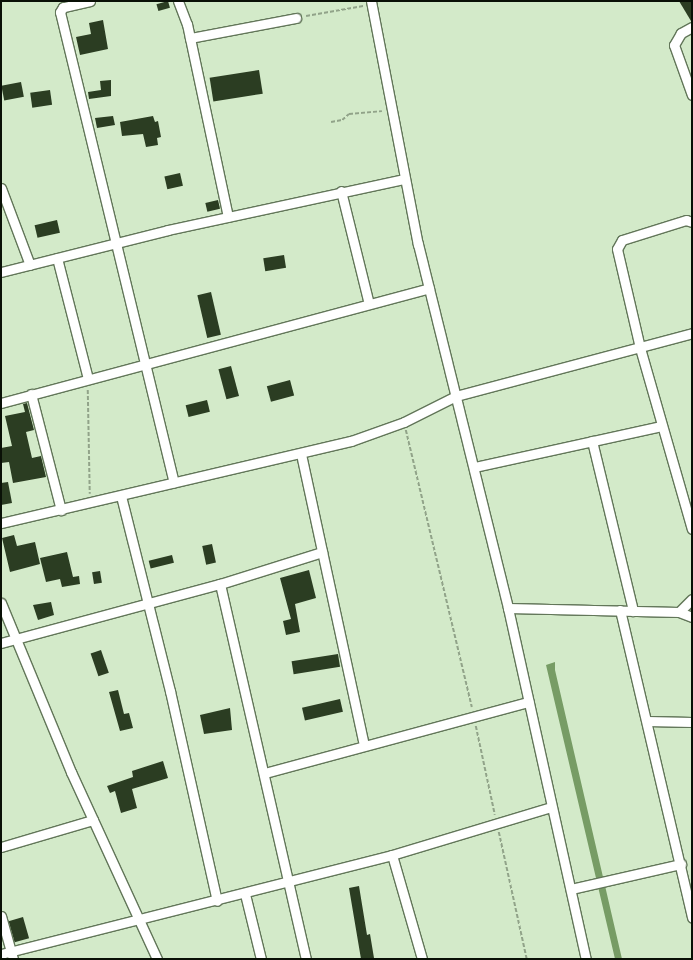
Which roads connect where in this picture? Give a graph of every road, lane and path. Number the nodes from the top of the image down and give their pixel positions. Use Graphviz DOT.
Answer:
graph roads {
  1 [pos="90,1"];
  2 [pos="178,1"];
  3 [pos="371,2"];
  4 [pos="296,18"];
  5 [pos="692,27"];
  6 [pos="190,38"];
  7 [pos="692,95"];
  8 [pos="392,113"];
  9 [pos="330,122"];
  10 [pos="404,178"];
  11 [pos="1,188"];
  12 [pos="341,191"];
  13 [pos="228,217"];
  14 [pos="692,222"];
  15 [pos="115,243"];
  16 [pos="57,258"];
  17 [pos="30,265"];
  18 [pos="1,272"];
  19 [pos="429,288"];
  20 [pos="369,304"];
  21 [pos="692,333"];
  22 [pos="640,348"];
  23 [pos="146,364"];
  24 [pos="88,379"];
  25 [pos="32,394"];
  26 [pos="456,396"];
  27 [pos="1,402"];
  28 [pos="404,422"];
  29 [pos="662,426"];
  30 [pos="592,441"];
  31 [pos="301,454"];
  32 [pos="475,467"];
  33 [pos="174,482"];
  34 [pos="121,496"];
  35 [pos="90,504"];
  36 [pos="61,510"];
  37 [pos="1,523"];
  38 [pos="692,529"];
  39 [pos="322,552"];
  40 [pos="220,584"];
  41 [pos="692,599"];
  42 [pos="1,603"];
  43 [pos="147,603"];
  44 [pos="508,608"];
  45 [pos="620,610"];
  46 [pos="633,611"];
  47 [pos="679,612"];
  48 [pos="692,617"];
  49 [pos="15,639"];
  50 [pos="1,642"];
  51 [pos="528,702"];
  52 [pos="474,716"];
  53 [pos="647,721"];
  54 [pos="692,722"];
  55 [pos="364,745"];
  56 [pos="264,773"];
  57 [pos="551,807"];
  58 [pos="93,820"];
  59 [pos="497,824"];
  60 [pos="1,847"];
  61 [pos="392,855"];
  62 [pos="681,864"];
  63 [pos="290,882"];
  64 [pos="571,889"];
  65 [pos="245,894"];
  66 [pos="217,901"];
  67 [pos="1,916"];
  68 [pos="692,918"];
  69 [pos="140,920"];
  70 [pos="1,954"];
  71 [pos="12,955"];
  72 [pos="157,959"];
  73 [pos="261,959"];
  74 [pos="306,959"];
  75 [pos="422,959"];
  76 [pos="527,959"];
  77 [pos="586,959"];
  1 -- 15 [label="street"];
  2 -- 6 [label="street"];
  3 -- 4 [label="path"];
  3 -- 8 [label="street"];
  4 -- 6 [label="street"];
  5 -- 7 [label="street"];
  6 -- 13 [label="street"];
  8 -- 9 [label="path"];
  8 -- 10 [label="street"];
  10 -- 12 [label="street"];
  10 -- 19 [label="street"];
  11 -- 17 [label="street"];
  12 -- 13 [label="street"];
  12 -- 20 [label="street"];
  13 -- 15 [label="street"];
  14 -- 22 [label="street"];
  15 -- 16 [label="street"];
  15 -- 23 [label="street"];
  16 -- 17 [label="street"];
  16 -- 24 [label="street"];
  17 -- 18 [label="street"];
  19 -- 20 [label="street"];
  19 -- 26 [label="street"];
  20 -- 23 [label="street"];
  21 -- 22 [label="street"];
  22 -- 26 [label="street"];
  22 -- 29 [label="street"];
  23 -- 24 [label="street"];
  23 -- 33 [label="street"];
  24 -- 25 [label="street"];
  24 -- 35 [label="path"];
  25 -- 27 [label="street"];
  25 -- 36 [label="street"];
  26 -- 28 [label="street"];
  26 -- 32 [label="street"];
  28 -- 31 [label="street"];
  28 -- 52 [label="path"];
  29 -- 30 [label="street"];
  29 -- 38 [label="street"];
  30 -- 32 [label="street"];
  30 -- 46 [label="street"];
  31 -- 33 [label="street"];
  31 -- 39 [label="street"];
  32 -- 44 [label="street"];
  33 -- 34 [label="street"];
  34 -- 35 [label="street"];
  34 -- 43 [label="street"];
  35 -- 36 [label="street"];
  36 -- 37 [label="street"];
  39 -- 40 [label="street"];
  39 -- 55 [label="street"];
  40 -- 43 [label="street"];
  40 -- 56 [label="street"];
  41 -- 47 [label="street"];
  42 -- 49 [label="street"];
  43 -- 49 [label="street"];
  43 -- 66 [label="street"];
  44 -- 45 [label="street"];
  44 -- 51 [label="street"];
  45 -- 46 [label="street"];
  45 -- 53 [label="street"];
  46 -- 47 [label="street"];
  47 -- 48 [label="street"];
  49 -- 50 [label="street"];
  49 -- 58 [label="street"];
  51 -- 52 [label="street"];
  51 -- 57 [label="street"];
  52 -- 55 [label="street"];
  52 -- 59 [label="path"];
  53 -- 54 [label="street"];
  53 -- 62 [label="street"];
  55 -- 56 [label="street"];
  56 -- 63 [label="street"];
  57 -- 59 [label="street"];
  57 -- 64 [label="street"];
  58 -- 60 [label="street"];
  58 -- 69 [label="street"];
  59 -- 61 [label="street"];
  59 -- 76 [label="path"];
  61 -- 63 [label="street"];
  61 -- 75 [label="street"];
  62 -- 64 [label="street"];
  62 -- 68 [label="street"];
  63 -- 65 [label="street"];
  63 -- 74 [label="street"];
  64 -- 77 [label="street"];
  65 -- 66 [label="street"];
  65 -- 73 [label="street"];
  66 -- 69 [label="street"];
  67 -- 71 [label="street"];
  69 -- 71 [label="street"];
  69 -- 72 [label="street"];
  70 -- 71 [label="street"];
}
